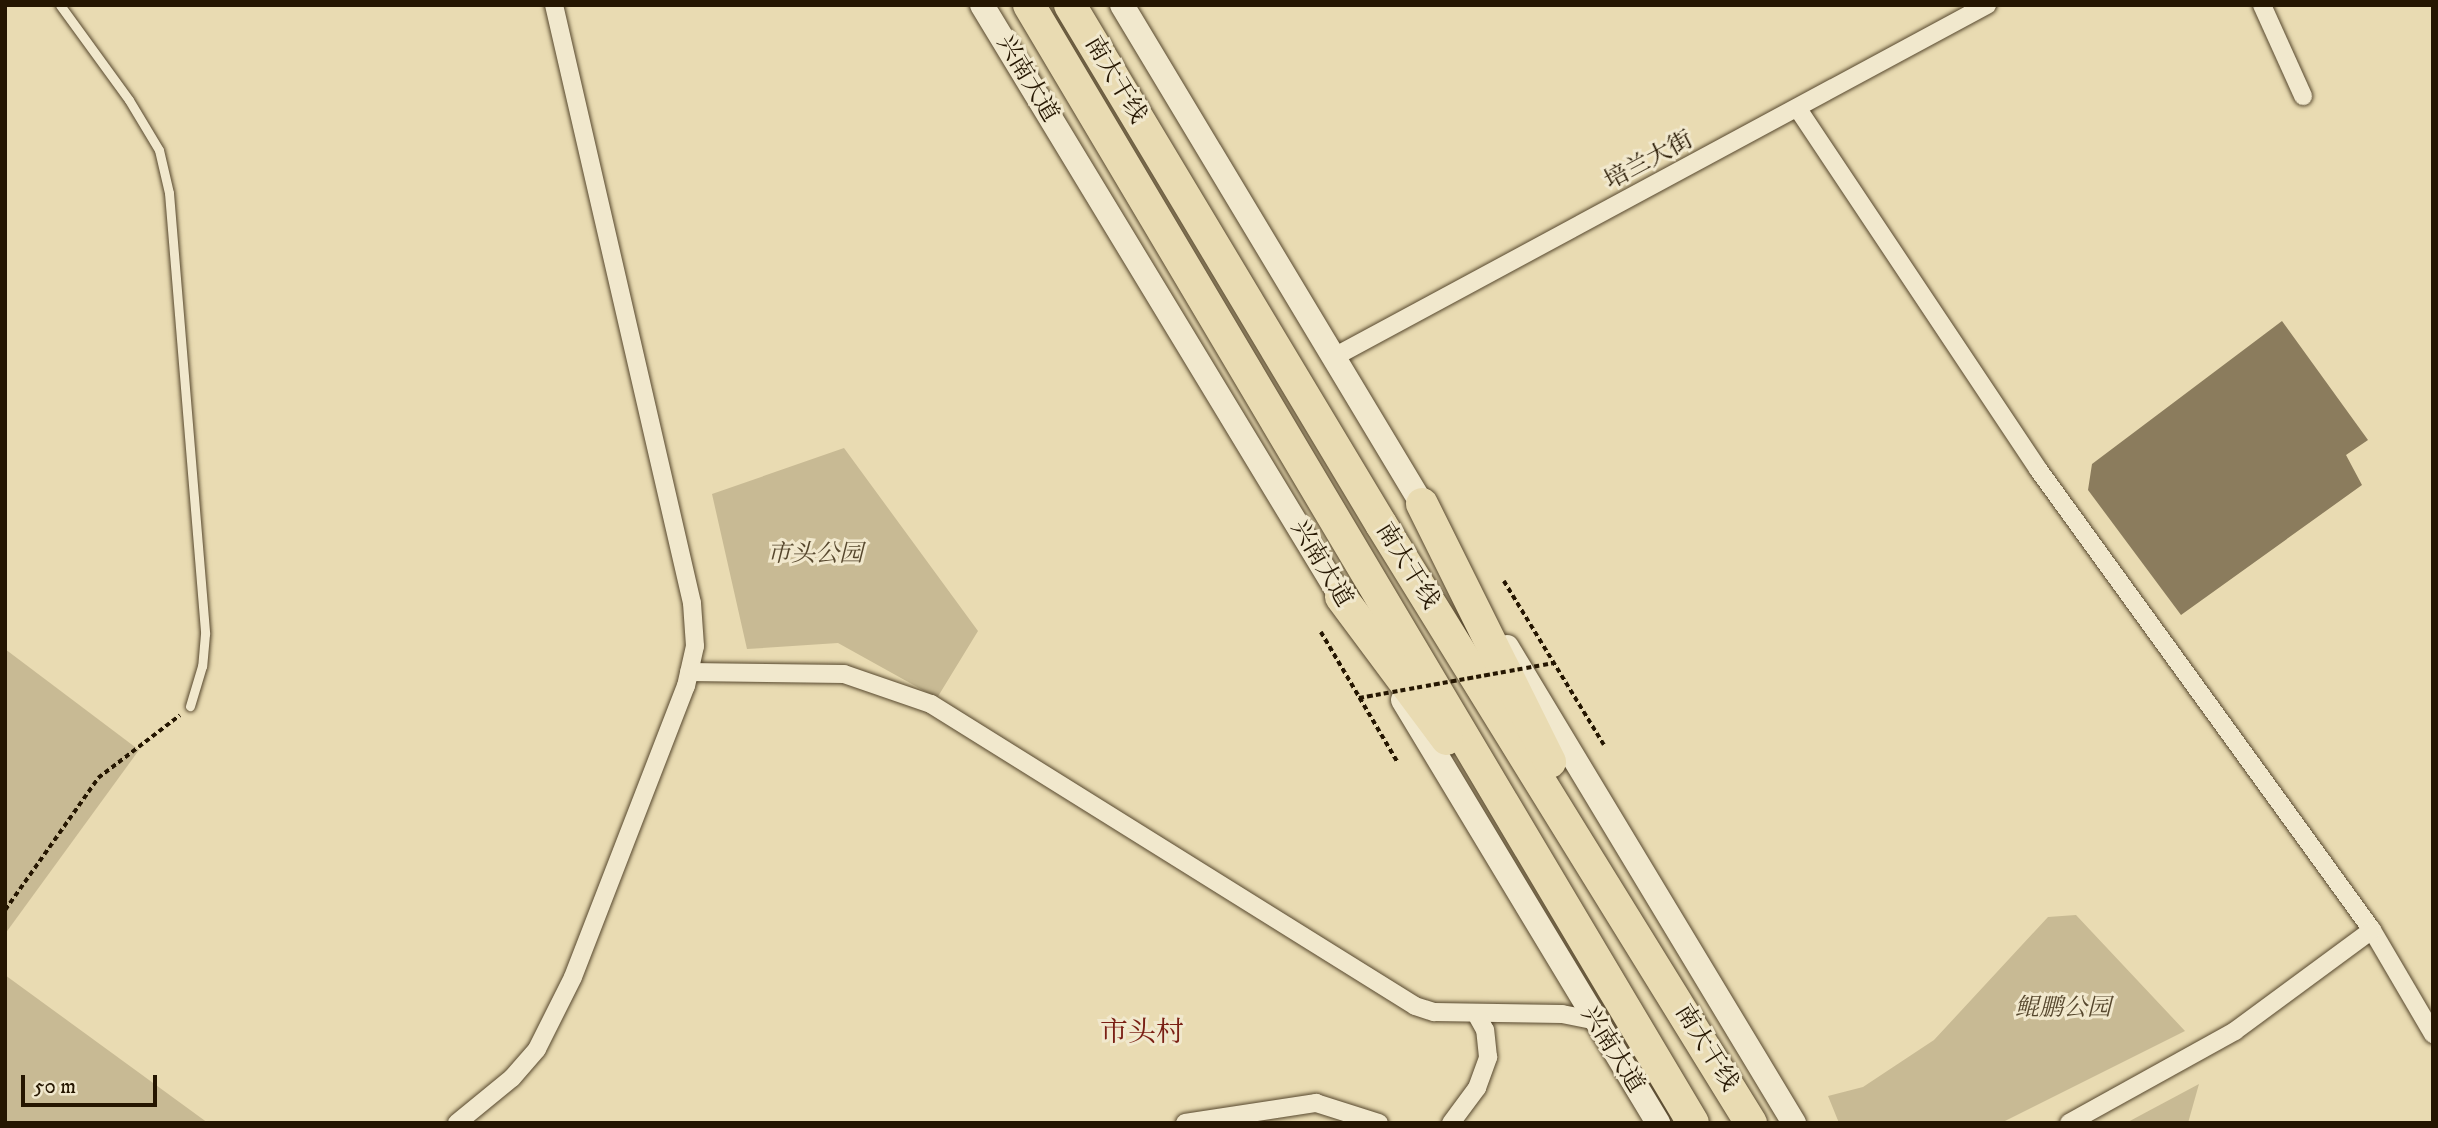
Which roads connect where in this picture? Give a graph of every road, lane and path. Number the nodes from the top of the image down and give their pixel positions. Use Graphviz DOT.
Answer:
graph roads {
  1 [pos="60,5"];
  2 [pos="554,5"];
  3 [pos="982,5"];
  4 [pos="1029,5"];
  5 [pos="1070,5"];
  6 [pos="1122,5"];
  7 [pos="1987,5"];
  8 [pos="2262,5"];
  9 [pos="1962,10"];
  10 [pos="2303,96"];
  11 [pos="1798,109"];
  12 [pos="1334,357"];
  13 [pos="1422,504"];
  14 [pos="1504,581"];
  15 [pos="1341,597"];
  16 [pos="1321,632"];
  17 [pos="1554,663"];
  18 [pos="689,672"];
  19 [pos="1359,698"];
  20 [pos="190,706"];
  21 [pos="1604,745"];
  22 [pos="1398,761"];
  23 [pos="1545,872"];
  24 [pos="5,910"];
  25 [pos="2372,930"];
  26 [pos="1637,936"];
  27 [pos="1476,1014"];
  28 [pos="1594,1020"];
  29 [pos="2433,1034"];
  30 [pos="1680,1120"];
  31 [pos="457,1123"];
  32 [pos="1185,1123"];
  33 [pos="1379,1123"];
  34 [pos="1451,1123"];
  35 [pos="1751,1123"];
  36 [pos="1794,1123"];
  37 [pos="2069,1123"];
  1 -- 20 [label="lane"];
  2 -- 18 [label="street"];
  3 -- 15 [label="main road, 兴南大道"];
  4 -- 23 [label="highway, 南大干线"];
  5 -- 26 [label="highway, 南大干线"];
  6 -- 12 [label="main road"];
  7 -- 9 [label="street, 培兰大街"];
  8 -- 10 [label="street"];
  9 -- 11 [label="street, 培兰大街"];
  11 -- 12 [label="street, 培兰大街"];
  11 -- 25 [label="street"];
  12 -- 13 [label="main road"];
  13 -- 26 [label="highway"];
  13 -- 36 [label="main road"];
  14 -- 17 [label="path"];
  15 -- 23 [label="highway"];
  15 -- 28 [label="main road, 兴南大道"];
  16 -- 19 [label="path"];
  17 -- 19 [label="path, bridge"];
  17 -- 21 [label="path"];
  18 -- 27 [label="street"];
  18 -- 31 [label="street"];
  19 -- 22 [label="path"];
  20 -- 24 [label="path"];
  23 -- 30 [label="highway, 南大干线"];
  25 -- 29 [label="street"];
  25 -- 37 [label="street"];
  26 -- 35 [label="highway, 南大干线"];
  27 -- 28 [label="street"];
  27 -- 34 [label="street"];
  28 -- 30 [label="main road, 兴南大道"];
  32 -- 33 [label="street"];
}
